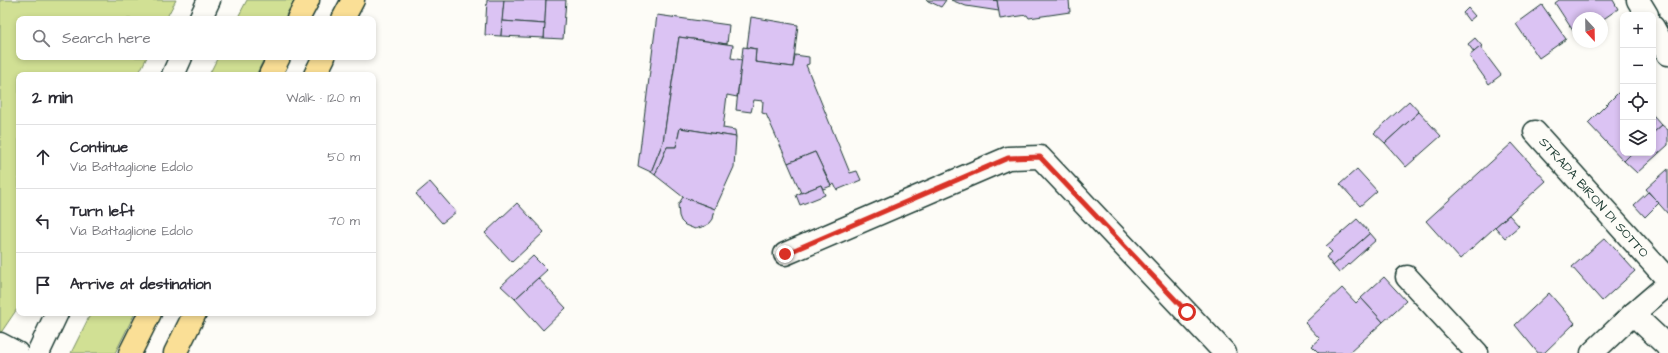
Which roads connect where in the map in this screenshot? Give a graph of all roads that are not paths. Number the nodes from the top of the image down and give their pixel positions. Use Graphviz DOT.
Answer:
graph roads {
  1 [pos="209,0"];
  2 [pos="308,0"];
  3 [pos="353,0"];
  4 [pos="1638,0"];
  5 [pos="1645,12"];
  6 [pos="201,16"];
  7 [pos="300,16"];
  8 [pos="345,16"];
  9 [pos="1656,32"];
  10 [pos="1668,54"];
  11 [pos="180,60"];
  12 [pos="278,60"];
  13 [pos="322,60"];
  14 [pos="174,72"];
  15 [pos="272,72"];
  16 [pos="316,72"];
  17 [pos="1535,132"];
  18 [pos="785,254"];
  19 [pos="1407,277"];
  20 [pos="1668,280"];
  21 [pos="1668,284"];
  22 [pos="1633,314"];
  23 [pos="56,316"];
  24 [pos="148,316"];
  25 [pos="194,316"];
  26 [pos="0,344"];
  27 [pos="1668,347"];
  28 [pos="17,353"];
  29 [pos="38,353"];
  30 [pos="130,353"];
  31 [pos="175,353"];
  32 [pos="1225,353"];
  33 [pos="1477,353"];
  34 [pos="1592,353"];
  1 -- 6 [label="street"];
  2 -- 7 [label="main road"];
  3 -- 8 [label="main road"];
  4 -- 5 [label="street"];
  9 -- 10 [label="street"];
  11 -- 14 [label="street"];
  12 -- 15 [label="main road"];
  13 -- 16 [label="main road"];
  17 -- 20 [label="street, STRADA BIRON DI SOTTO"];
  18 -- 32 [label="street"];
  19 -- 33 [label="street"];
  21 -- 22 [label="street"];
  22 -- 27 [label="street"];
  22 -- 34 [label="street"];
  23 -- 29 [label="street"];
  24 -- 30 [label="main road"];
  25 -- 31 [label="main road"];
  26 -- 28 [label="street"];
}
